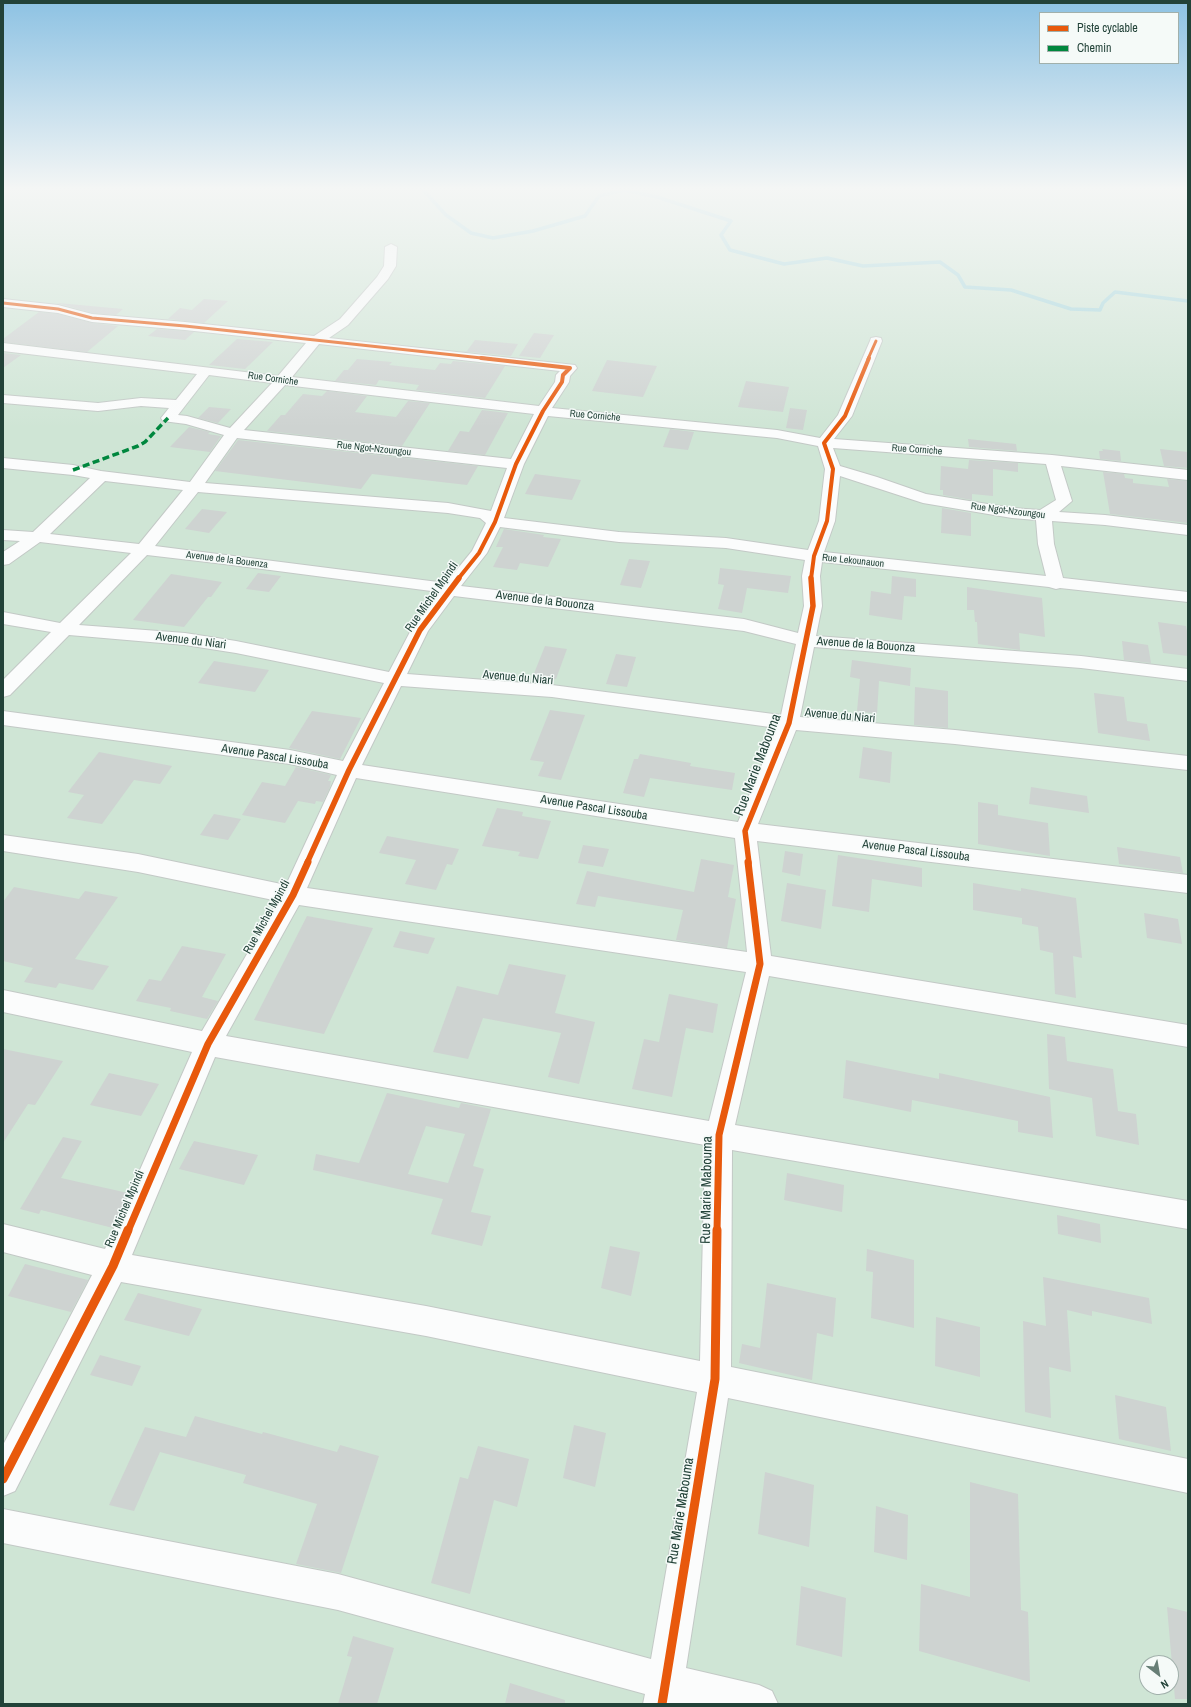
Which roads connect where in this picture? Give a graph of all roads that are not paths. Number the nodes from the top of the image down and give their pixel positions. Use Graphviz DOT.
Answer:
graph roads {
  1 [pos="388,269"];
  2 [pos="3,302"];
  3 [pos="316,341"];
  4 [pos="876,341"];
  5 [pos="3,347"];
  6 [pos="206,371"];
  7 [pos="281,381"];
  8 [pos="3,399"];
  9 [pos="180,404"];
  10 [pos="543,412"];
  11 [pos="233,433"];
  12 [pos="824,443"];
  13 [pos="1052,460"];
  14 [pos="3,463"];
  15 [pos="516,464"];
  16 [pos="832,469"];
  17 [pos="1188,475"];
  18 [pos="101,476"];
  19 [pos="194,487"];
  20 [pos="1044,516"];
  21 [pos="495,522"];
  22 [pos="1188,530"];
  23 [pos="3,535"];
  24 [pos="37,537"];
  25 [pos="144,549"];
  26 [pos="814,556"];
  27 [pos="3,560"];
  28 [pos="1056,584"];
  29 [pos="450,590"];
  30 [pos="1188,597"];
  31 [pos="3,618"];
  32 [pos="64,628"];
  33 [pos="806,641"];
  34 [pos="1188,674"];
  35 [pos="395,679"];
  36 [pos="3,691"];
  37 [pos="3,718"];
  38 [pos="789,723"];
  39 [pos="1188,763"];
  40 [pos="349,770"];
  41 [pos="745,831"];
  42 [pos="3,843"];
  43 [pos="1188,884"];
  44 [pos="293,895"];
  45 [pos="760,964"];
  46 [pos="3,1001"];
  47 [pos="1188,1036"];
  48 [pos="208,1044"];
  49 [pos="719,1135"];
  50 [pos="1188,1215"];
  51 [pos="3,1238"];
  52 [pos="113,1266"];
  53 [pos="715,1379"];
  54 [pos="1188,1476"];
  55 [pos="3,1479"];
  56 [pos="3,1526"];
  57 [pos="664,1693"];
  58 [pos="758,1704"];
  1 -- 3 [label="street"];
  2 -- 3 [label="street"];
  3 -- 7 [label="street"];
  3 -- 10 [label="street, Rue Michel Mpindi"];
  4 -- 12 [label="street"];
  5 -- 6 [label="street, Rue Corniche"];
  6 -- 7 [label="street, Rue Corniche"];
  6 -- 9 [label="street"];
  7 -- 10 [label="street, Rue Corniche"];
  7 -- 11 [label="street"];
  8 -- 9 [label="street"];
  9 -- 11 [label="street, Rue Ngot-Nzoungou"];
  10 -- 12 [label="street, Rue Corniche"];
  10 -- 15 [label="street, Rue Michel Mpindi"];
  11 -- 15 [label="street, Rue Ngot-Nzoungou"];
  11 -- 19 [label="street"];
  12 -- 13 [label="street, Rue Corniche"];
  12 -- 16 [label="street"];
  13 -- 17 [label="street, Rue Corniche"];
  13 -- 20 [label="street"];
  14 -- 18 [label="street"];
  15 -- 21 [label="street, Rue Michel Mpindi"];
  16 -- 20 [label="street, Rue Ngot-Nzoungou"];
  16 -- 26 [label="street, Rue Marie Mabouma"];
  18 -- 19 [label="street"];
  18 -- 24 [label="street"];
  19 -- 21 [label="street"];
  19 -- 25 [label="street"];
  20 -- 22 [label="street, Rue Ngot-Nzoungou"];
  20 -- 28 [label="street"];
  21 -- 26 [label="street, Rue Lekounauon"];
  21 -- 29 [label="street, Rue Michel Mpindi"];
  23 -- 24 [label="street, Avenue de la Bouenza"];
  24 -- 25 [label="street, Avenue de la Bouenza"];
  24 -- 27 [label="street"];
  25 -- 29 [label="street, Avenue de la Bouenza"];
  25 -- 32 [label="street"];
  26 -- 28 [label="street, Rue Lekounauon"];
  26 -- 33 [label="street, Rue Marie Mabouma"];
  28 -- 30 [label="street, Rue Lekounauon"];
  29 -- 33 [label="street, Avenue de la Bouonza"];
  29 -- 35 [label="street, Rue Michel Mpindi"];
  31 -- 32 [label="street, Avenue du Niari"];
  32 -- 35 [label="street, Avenue du Niari"];
  32 -- 36 [label="street"];
  33 -- 34 [label="street, Avenue de la Bouonza"];
  33 -- 38 [label="street, Rue Marie Mabouma"];
  35 -- 38 [label="street, Avenue du Niari"];
  35 -- 40 [label="street, Rue Michel Mpindi"];
  37 -- 40 [label="street, Avenue Pascal Lissouba"];
  38 -- 39 [label="street, Avenue du Niari"];
  38 -- 41 [label="street, Rue Marie Mabouma"];
  40 -- 41 [label="street, Avenue Pascal Lissouba"];
  40 -- 44 [label="street, Rue Michel Mpindi"];
  41 -- 43 [label="street, Avenue Pascal Lissouba"];
  41 -- 45 [label="street, Rue Marie Mabouma"];
  42 -- 44 [label="street"];
  44 -- 45 [label="street"];
  44 -- 48 [label="street, Rue Michel Mpindi"];
  45 -- 47 [label="street"];
  45 -- 49 [label="street, Rue Marie Mabouma"];
  46 -- 48 [label="street"];
  48 -- 49 [label="street"];
  48 -- 52 [label="street, Rue Michel Mpindi"];
  49 -- 50 [label="street"];
  49 -- 53 [label="street, Rue Marie Mabouma"];
  51 -- 52 [label="street"];
  52 -- 53 [label="street"];
  52 -- 55 [label="street, Rue Michel Mpindi"];
  53 -- 54 [label="street"];
  53 -- 57 [label="street, Rue Marie Mabouma"];
  56 -- 57 [label="street"];
  57 -- 58 [label="street"];
}
